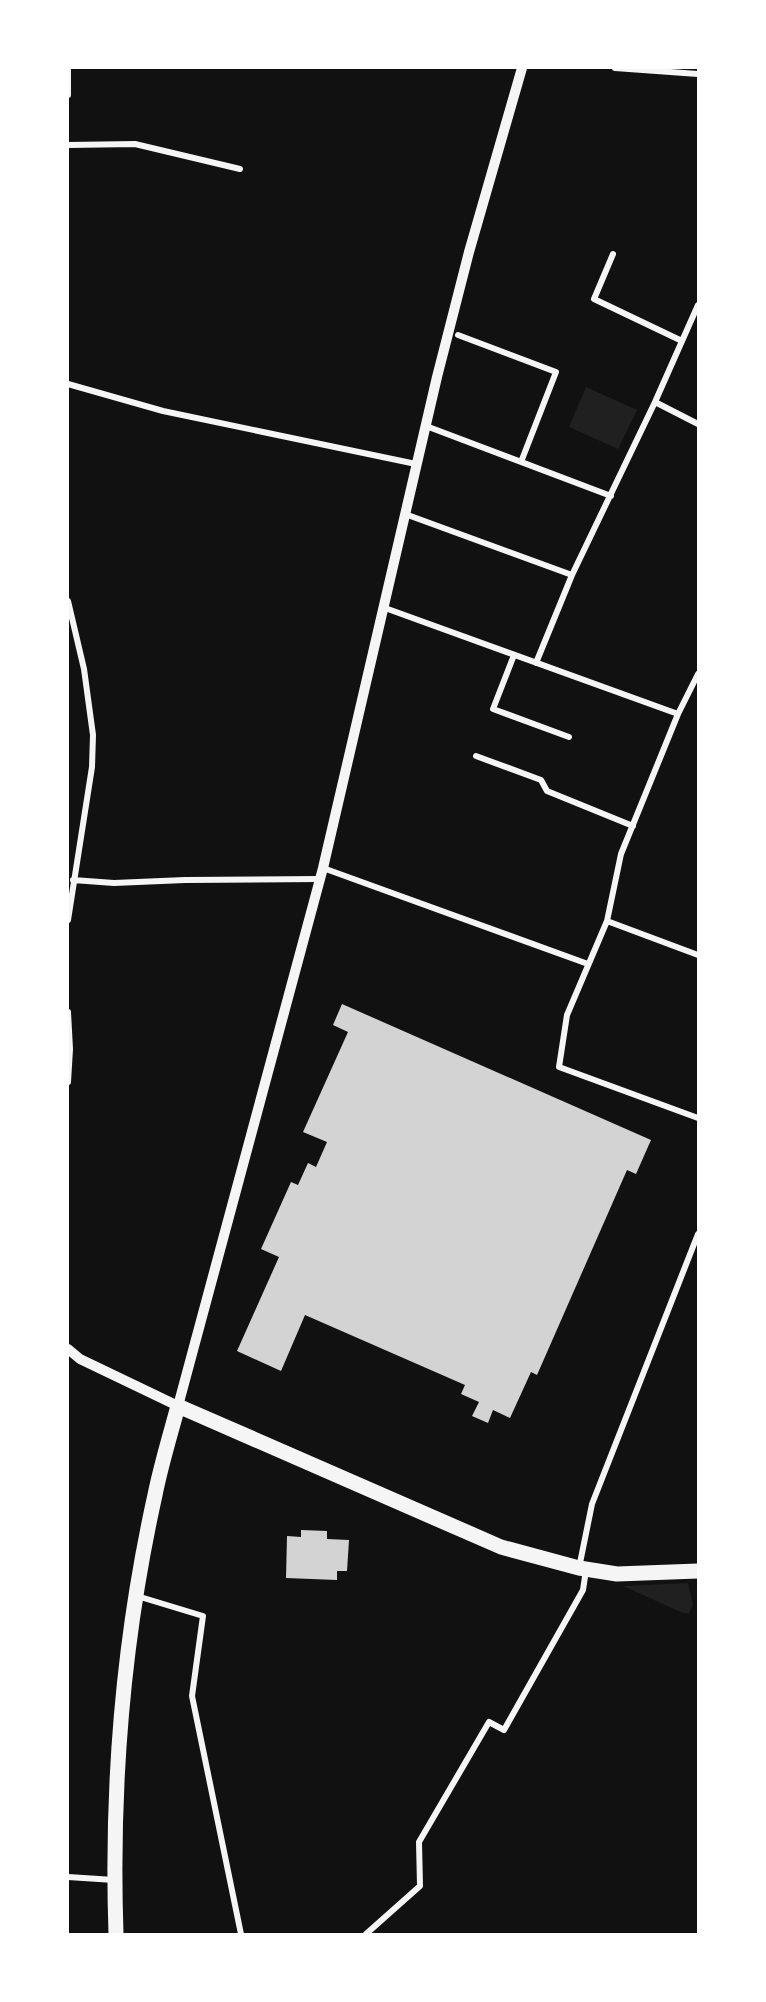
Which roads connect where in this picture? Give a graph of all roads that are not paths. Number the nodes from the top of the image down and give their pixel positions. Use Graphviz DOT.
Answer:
graph roads {
  1 [pos="68,68"];
  2 [pos="522,68"];
  3 [pos="615,68"];
  4 [pos="699,74"];
  5 [pos="68,95"];
  6 [pos="68,145"];
  7 [pos="240,169"];
  8 [pos="613,254"];
  9 [pos="699,305"];
  10 [pos="458,335"];
  11 [pos="682,341"];
  12 [pos="68,384"];
  13 [pos="655,402"];
  14 [pos="699,424"];
  15 [pos="426,426"];
  16 [pos="520,462"];
  17 [pos="416,464"];
  18 [pos="611,496"];
  19 [pos="405,514"];
  20 [pos="572,574"];
  21 [pos="68,601"];
  22 [pos="385,608"];
  23 [pos="514,656"];
  24 [pos="536,663"];
  25 [pos="699,674"];
  26 [pos="678,714"];
  27 [pos="568,737"];
  28 [pos="476,756"];
  29 [pos="633,826"];
  30 [pos="322,873"];
  31 [pos="73,880"];
  32 [pos="68,920"];
  33 [pos="607,921"];
  34 [pos="699,955"];
  35 [pos="588,964"];
  36 [pos="68,1012"];
  37 [pos="69,1048"];
  38 [pos="68,1082"];
  39 [pos="699,1118"];
  40 [pos="699,1234"];
  41 [pos="68,1349"];
  42 [pos="178,1406"];
  43 [pos="583,1569"];
  44 [pos="698,1573"];
  45 [pos="136,1595"];
  46 [pos="68,1877"];
  47 [pos="114,1880"];
  48 [pos="116,1935"];
  49 [pos="241,1935"];
  50 [pos="366,1935"];
  1 -- 5 [label="street"];
  2 -- 15 [label="street"];
  3 -- 4 [label="street"];
  6 -- 7 [label="street"];
  8 -- 11 [label="street"];
  9 -- 11 [label="street"];
  10 -- 16 [label="street"];
  11 -- 13 [label="street"];
  12 -- 17 [label="street"];
  13 -- 14 [label="street"];
  13 -- 18 [label="street"];
  15 -- 16 [label="street"];
  15 -- 17 [label="street"];
  16 -- 18 [label="street"];
  17 -- 19 [label="street"];
  18 -- 20 [label="street"];
  19 -- 20 [label="street"];
  19 -- 22 [label="street"];
  20 -- 24 [label="street"];
  21 -- 31 [label="street"];
  22 -- 23 [label="street"];
  22 -- 30 [label="street"];
  23 -- 24 [label="street"];
  23 -- 27 [label="street"];
  24 -- 26 [label="street"];
  25 -- 26 [label="street"];
  26 -- 29 [label="street"];
  28 -- 29 [label="street"];
  29 -- 33 [label="street"];
  30 -- 31 [label="street"];
  30 -- 35 [label="street"];
  30 -- 42 [label="street"];
  31 -- 32 [label="street"];
  33 -- 34 [label="street"];
  33 -- 35 [label="street"];
  35 -- 39 [label="street"];
  36 -- 37 [label="street"];
  37 -- 38 [label="street"];
  40 -- 43 [label="street"];
  41 -- 42 [label="street"];
  42 -- 43 [label="main road"];
  42 -- 45 [label="main road"];
  43 -- 44 [label="main road"];
  43 -- 50 [label="street"];
  45 -- 47 [label="main road"];
  45 -- 49 [label="street"];
  46 -- 47 [label="street"];
  47 -- 48 [label="main road"];
}
